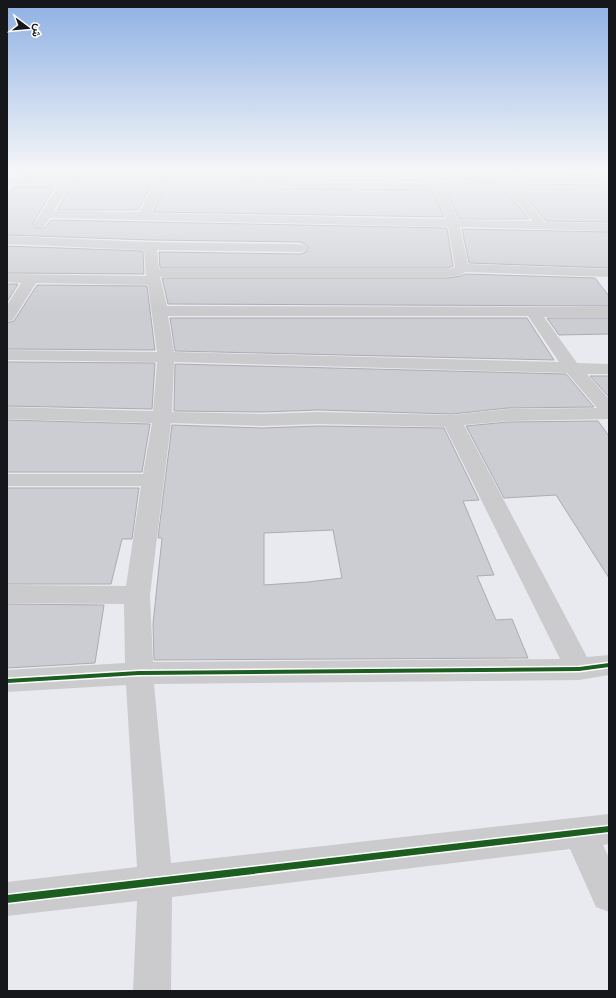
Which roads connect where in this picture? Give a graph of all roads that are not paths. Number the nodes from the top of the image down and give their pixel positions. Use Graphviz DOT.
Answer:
graph roads {
  1 [pos="45,218"];
  2 [pos="224,218"];
  3 [pos="451,218"];
  4 [pos="535,218"];
  5 [pos="453,222"];
  6 [pos="541,225"];
  7 [pos="609,227"];
  8 [pos="7,240"];
  9 [pos="29,241"];
  10 [pos="150,246"];
  11 [pos="300,248"];
  12 [pos="462,268"];
  13 [pos="609,273"];
  14 [pos="154,277"];
  15 [pos="7,278"];
  16 [pos="31,279"];
  17 [pos="160,311"];
  18 [pos="532,311"];
  19 [pos="609,312"];
  20 [pos="7,317"];
  21 [pos="7,355"];
  22 [pos="166,357"];
  23 [pos="572,368"];
  24 [pos="609,370"];
  25 [pos="609,410"];
  26 [pos="7,413"];
  27 [pos="609,413"];
  28 [pos="162,417"];
  29 [pos="452,421"];
  30 [pos="7,480"];
  31 [pos="153,480"];
  32 [pos="7,594"];
  33 [pos="137,595"];
  34 [pos="609,665"];
  35 [pos="579,669"];
  36 [pos="138,672"];
  37 [pos="7,681"];
  38 [pos="594,831"];
  39 [pos="155,881"];
  40 [pos="609,895"];
  41 [pos="7,898"];
  42 [pos="152,991"];
  1 -- 9 [label="street"];
  2 -- 5 [label="street"];
  3 -- 5 [label="street"];
  4 -- 6 [label="street"];
  5 -- 6 [label="street"];
  5 -- 12 [label="street"];
  6 -- 7 [label="street"];
  8 -- 9 [label="street"];
  9 -- 10 [label="street"];
  10 -- 11 [label="street"];
  10 -- 14 [label="street"];
  12 -- 13 [label="street"];
  12 -- 14 [label="street"];
  14 -- 16 [label="street"];
  14 -- 17 [label="street"];
  15 -- 16 [label="street"];
  16 -- 20 [label="street"];
  17 -- 18 [label="street"];
  17 -- 22 [label="street"];
  18 -- 19 [label="street"];
  18 -- 23 [label="street"];
  21 -- 22 [label="street"];
  22 -- 23 [label="street"];
  22 -- 28 [label="street"];
  23 -- 24 [label="street"];
  23 -- 25 [label="street"];
  26 -- 28 [label="street"];
  27 -- 29 [label="street"];
  28 -- 29 [label="street"];
  28 -- 31 [label="street"];
  29 -- 35 [label="street"];
  30 -- 31 [label="street"];
  31 -- 33 [label="street"];
  32 -- 33 [label="street"];
  33 -- 36 [label="street"];
  34 -- 35 [label="street"];
  35 -- 36 [label="street"];
  36 -- 37 [label="street"];
  36 -- 39 [label="street"];
  38 -- 39 [label="street"];
  38 -- 40 [label="street"];
  39 -- 41 [label="street"];
  39 -- 42 [label="street"];
}
